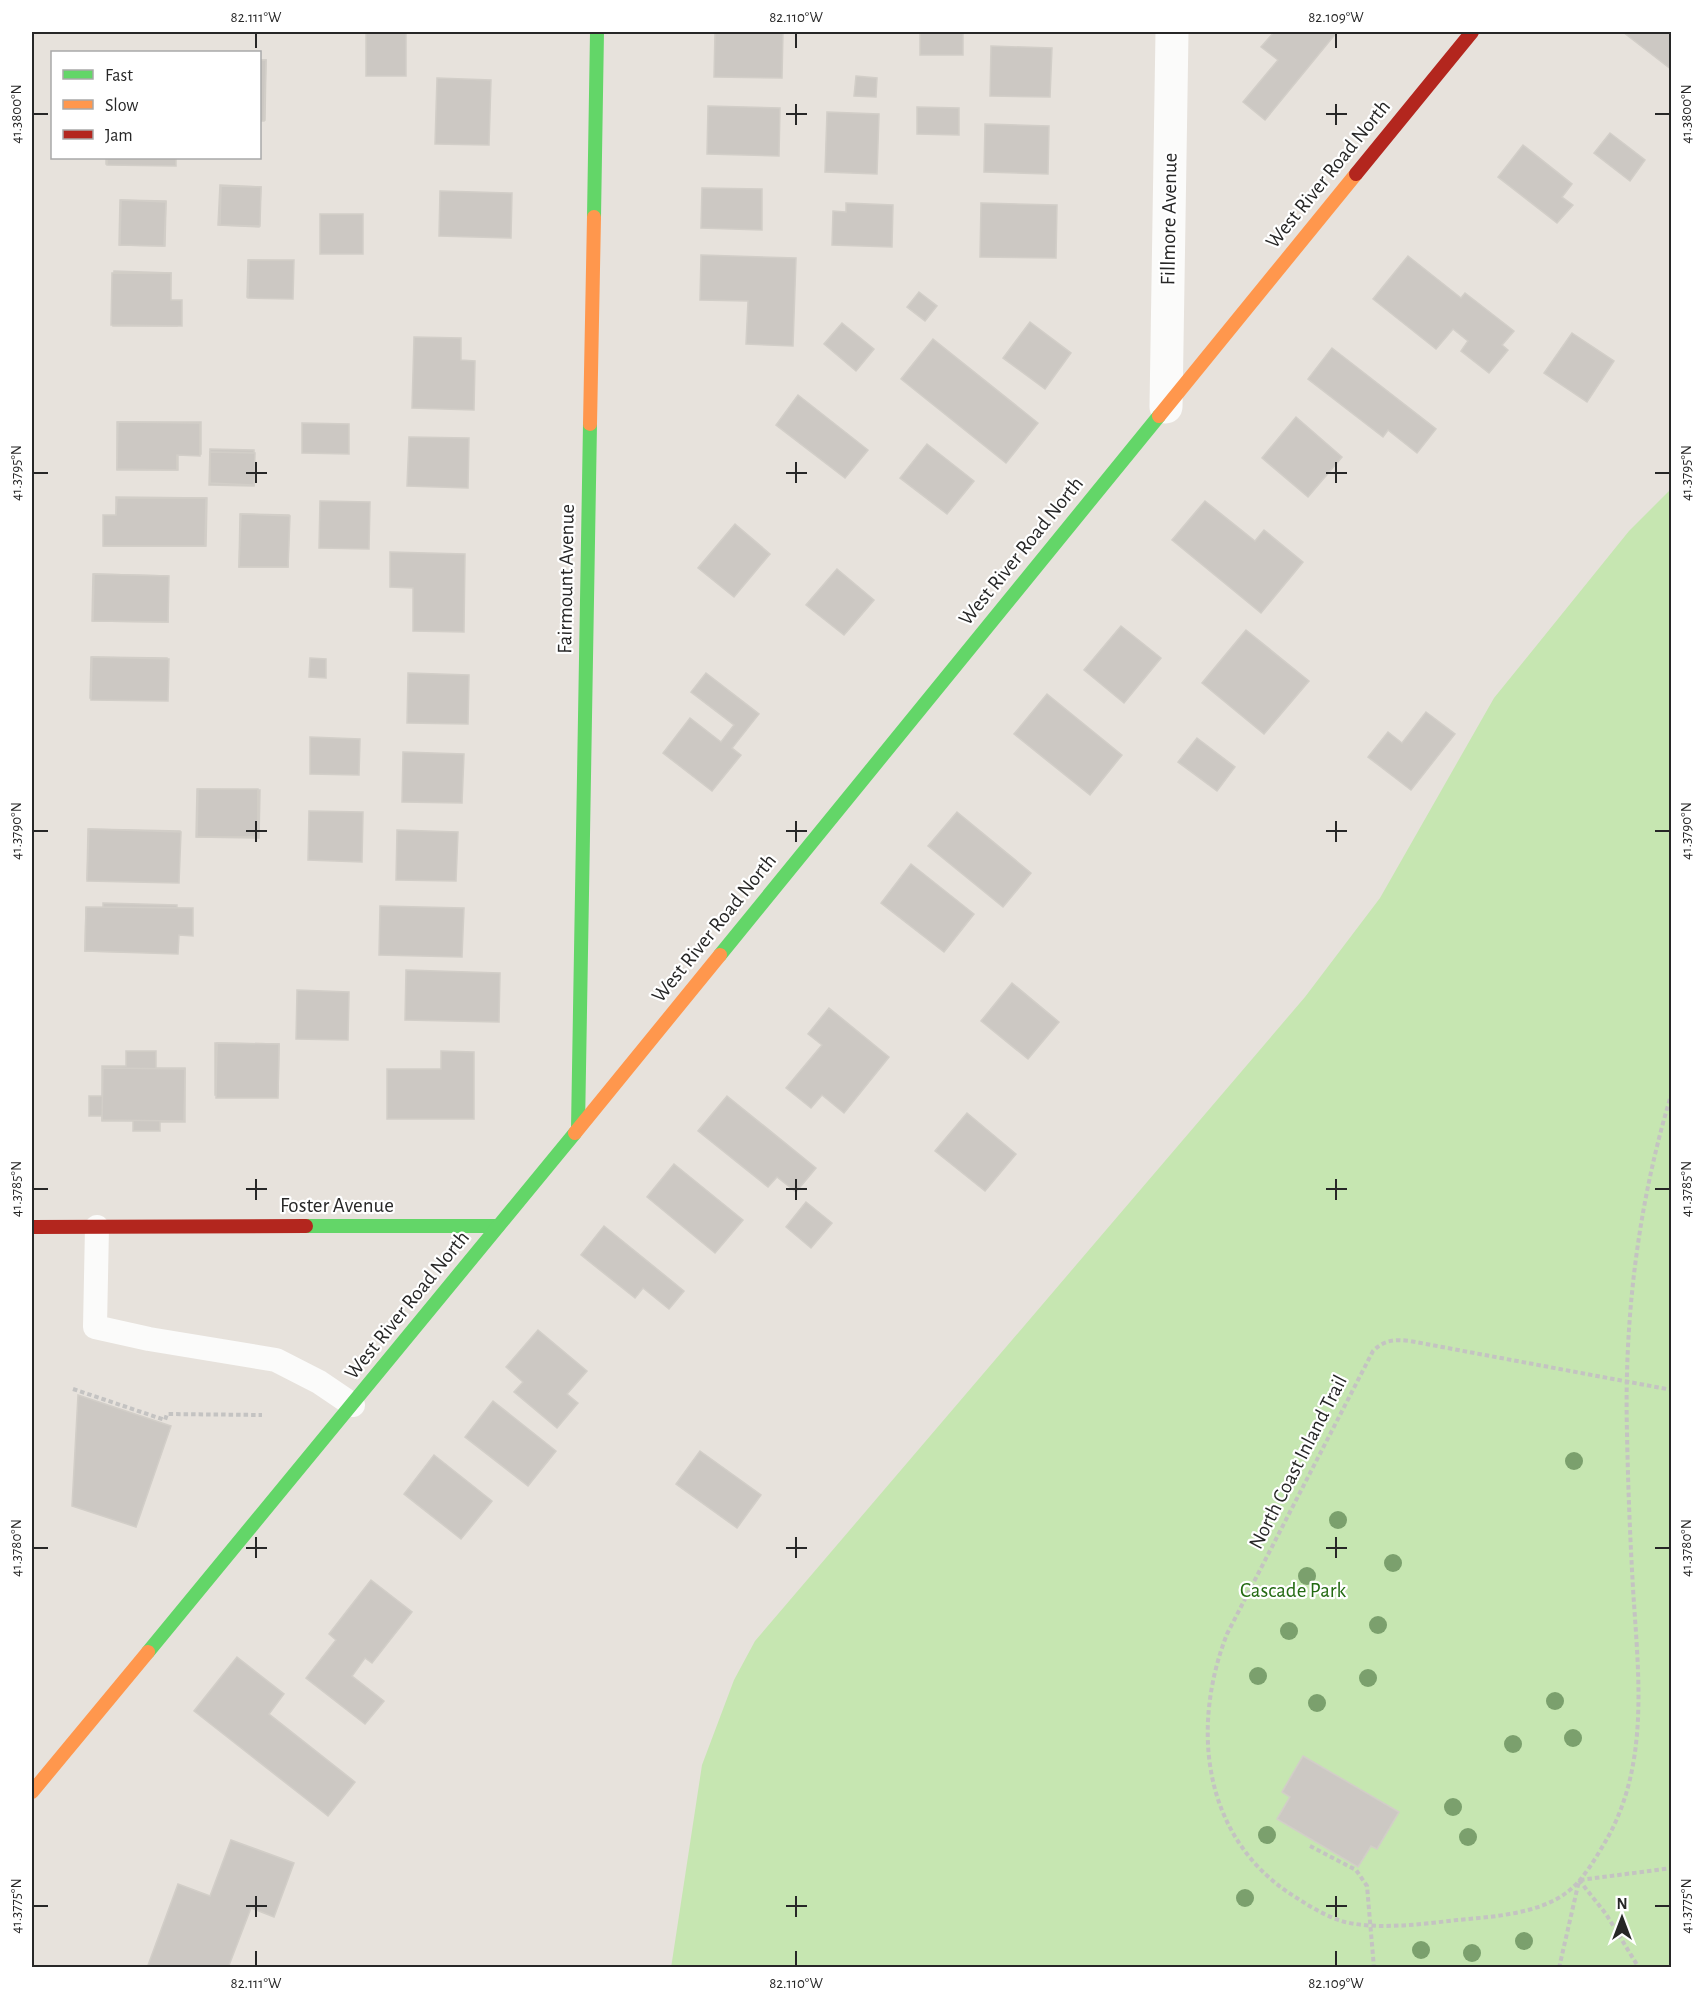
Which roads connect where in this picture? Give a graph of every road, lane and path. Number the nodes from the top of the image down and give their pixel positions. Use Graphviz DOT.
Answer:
graph roads {
  1 [pos="597,32"];
  2 [pos="1172,32"];
  3 [pos="1472,32"];
  4 [pos="1166,407"];
  5 [pos="1671,1092"];
  6 [pos="578,1128"];
  7 [pos="498,1226"];
  8 [pos="32,1227"];
  9 [pos="97,1227"];
  10 [pos="73,1389"];
  11 [pos="1671,1390"];
  12 [pos="353,1405"];
  13 [pos="262,1415"];
  14 [pos="32,1792"];
  15 [pos="1310,1846"];
  16 [pos="1671,1868"];
  17 [pos="1579,1880"];
  18 [pos="1370,1925"];
  19 [pos="1374,1968"];
  20 [pos="1559,1968"];
  21 [pos="1639,1968"];
  1 -- 6 [label="street, Fairmount Avenue"];
  2 -- 4 [label="street, Fillmore Avenue"];
  3 -- 4 [label="street, West River Road North"];
  4 -- 6 [label="street, West River Road North"];
  5 -- 17 [label="path, North Coast Inland Trail"];
  6 -- 7 [label="street, West River Road North"];
  7 -- 9 [label="street, Foster Avenue"];
  7 -- 12 [label="street, West River Road North"];
  8 -- 9 [label="street, Foster Avenue"];
  9 -- 12 [label="lane"];
  10 -- 13 [label="path"];
  11 -- 18 [label="path, North Coast Inland Trail"];
  12 -- 14 [label="street, West River Road North"];
  15 -- 18 [label="path"];
  16 -- 17 [label="path"];
  17 -- 18 [label="path, North Coast Inland Trail"];
  17 -- 20 [label="path"];
  17 -- 21 [label="path"];
  18 -- 19 [label="path"];
}
